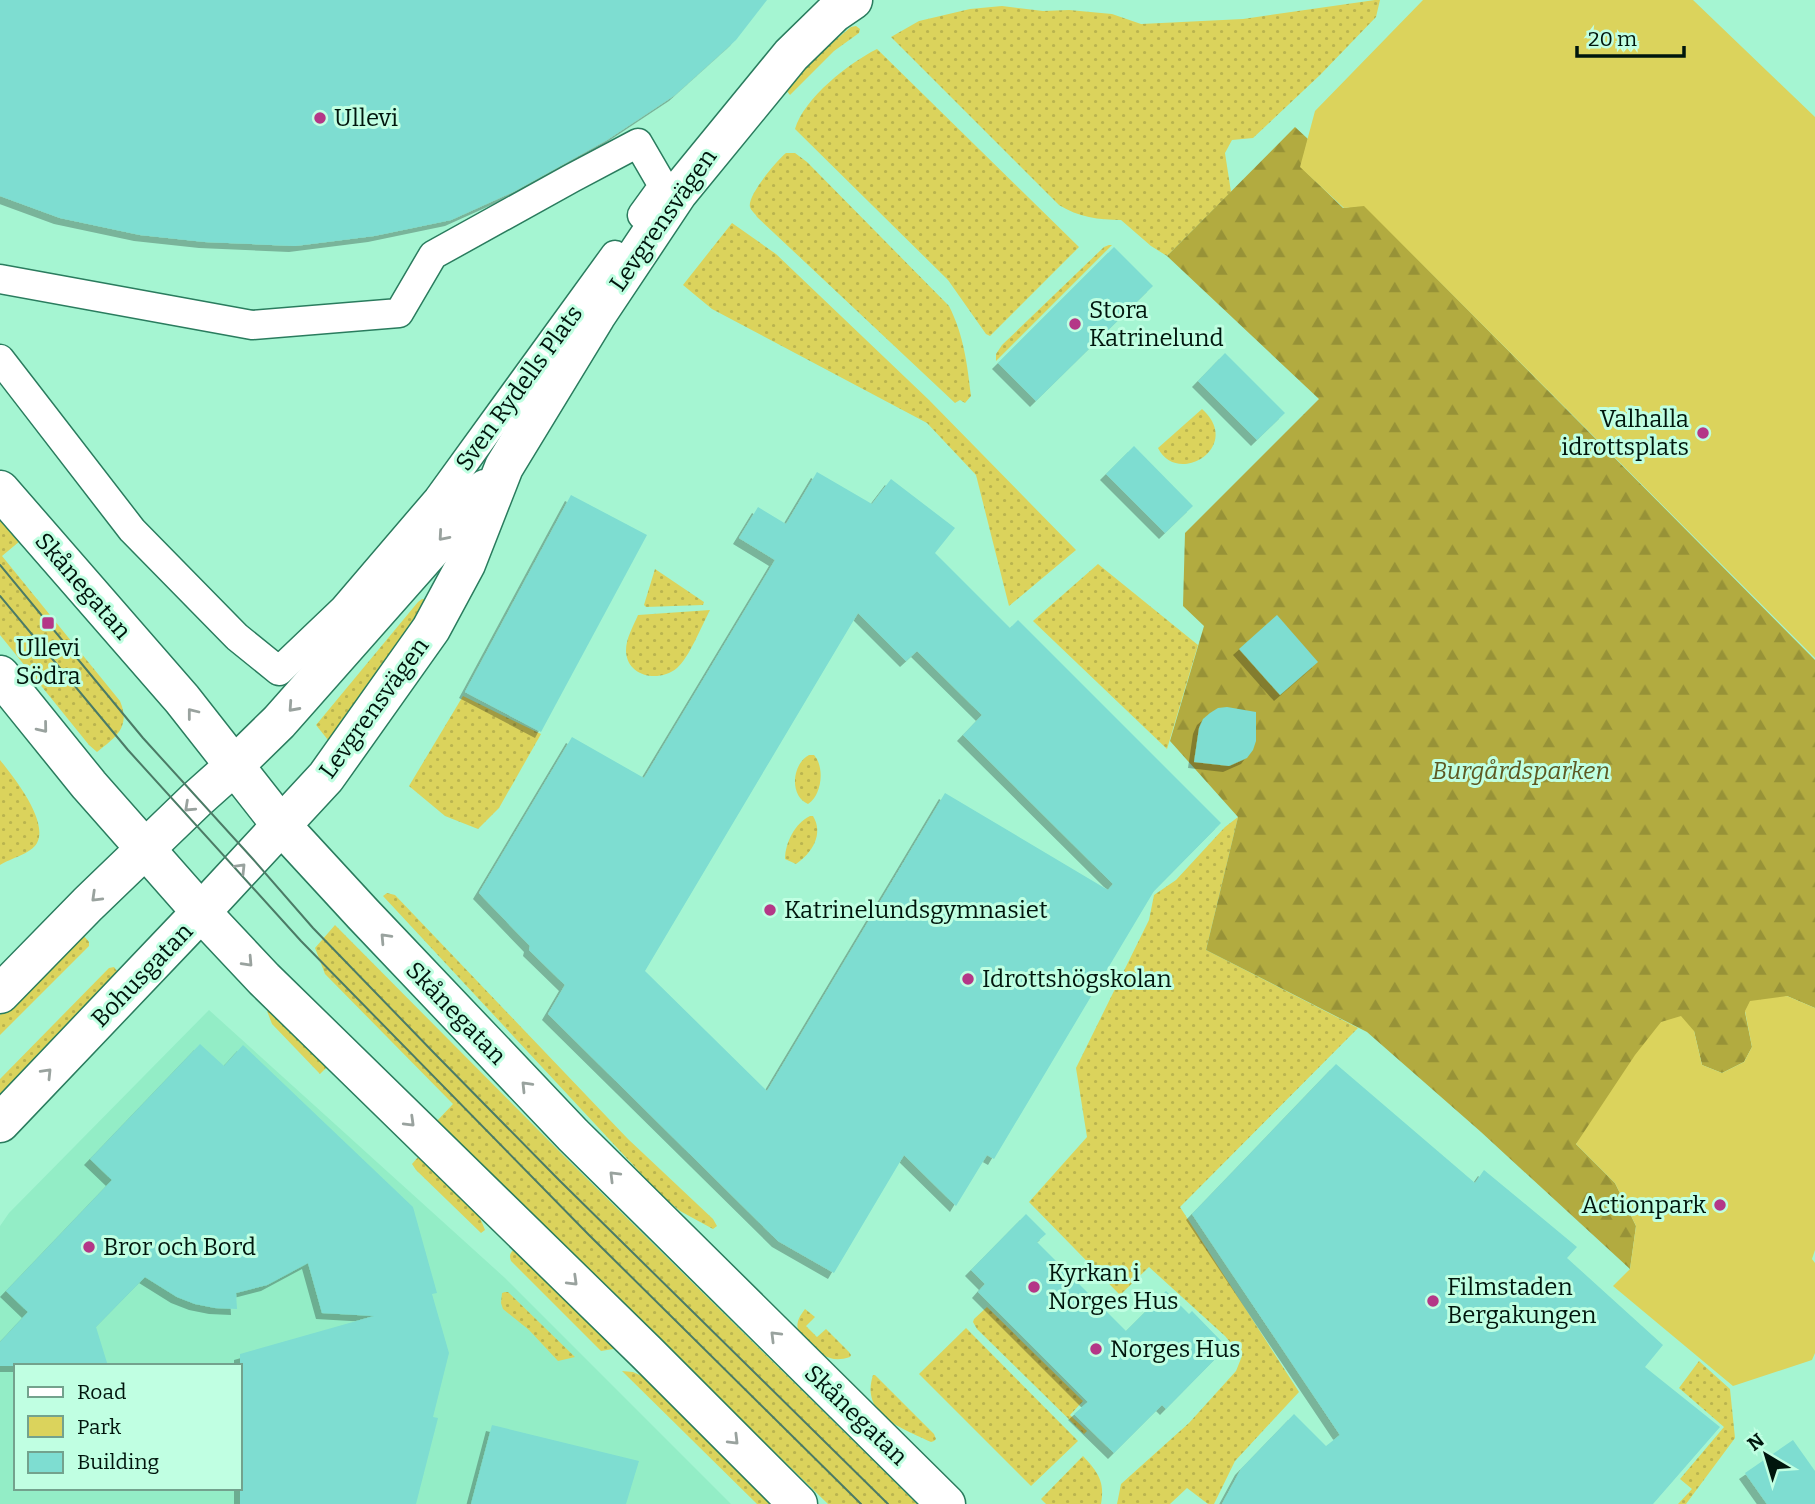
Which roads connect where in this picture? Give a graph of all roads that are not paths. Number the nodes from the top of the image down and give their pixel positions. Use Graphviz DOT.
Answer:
graph roads {
  1 [pos="853,0"];
  2 [pos="0,279"];
  3 [pos="0,359"];
  4 [pos="504,467"];
  5 [pos="0,490"];
  6 [pos="0,675"];
  7 [pos="234,766"];
  8 [pos="282,825"];
  9 [pos="145,849"];
  10 [pos="201,912"];
  11 [pos="0,994"];
  12 [pos="0,1123"];
  13 [pos="798,1504"];
  14 [pos="946,1504"];
  1 -- 4 [label="main road, Levgrensvägen"];
  2 -- 3 [label="street, Sven Rydells Plats"];
  4 -- 7 [label="main road, Levgrensvägen, one-way"];
  4 -- 8 [label="main road, Levgrensvägen"];
  7 -- 5 [label="main road, Skånegatan, one-way"];
  6 -- 9 [label="main road, one-way"];
  7 -- 8 [label="main road, Skånegatan"];
  7 -- 9 [label="main road, one-way"];
  10 -- 8 [label="main road, Bohusgatan, one-way"];
  14 -- 8 [label="main road, Skånegatan, one-way"];
  9 -- 10 [label="main road"];
  9 -- 11 [label="main road, one-way"];
  12 -- 10 [label="main road, Bohusgatan, one-way"];
  10 -- 13 [label="main road, one-way"];
}
